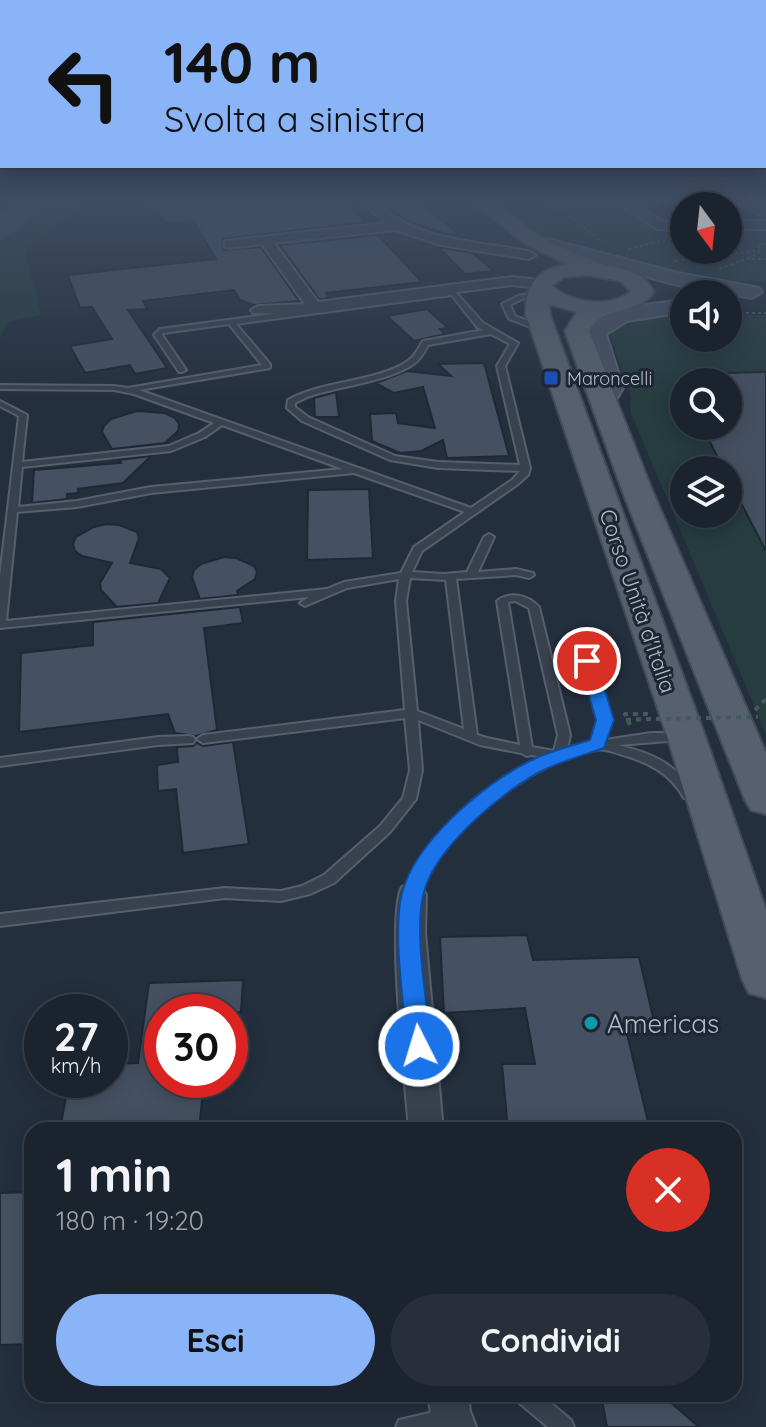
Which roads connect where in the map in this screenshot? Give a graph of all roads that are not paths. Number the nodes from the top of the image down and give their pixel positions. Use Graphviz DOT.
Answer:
graph roads {
  1 [pos="285,267"];
  2 [pos="540,267"];
  3 [pos="588,267"];
  4 [pos="618,267"];
  5 [pos="599,270"];
  6 [pos="542,286"];
  7 [pos="452,291"];
  8 [pos="635,294"];
  9 [pos="761,296"];
  10 [pos="670,302"];
  11 [pos="314,306"];
  12 [pos="600,307"];
  13 [pos="670,307"];
  14 [pos="258,310"];
  15 [pos="231,322"];
  16 [pos="493,331"];
  17 [pos="182,370"];
  18 [pos="0,388"];
  19 [pos="126,390"];
  20 [pos="604,402"];
  21 [pos="0,403"];
  22 [pos="221,422"];
  23 [pos="18,465"];
  24 [pos="525,468"];
  25 [pos="356,471"];
  26 [pos="13,510"];
  27 [pos="470,511"];
  28 [pos="489,537"];
  29 [pos="405,575"];
  30 [pos="471,575"];
  31 [pos="529,575"];
  32 [pos="451,577"];
  33 [pos="329,592"];
  34 [pos="305,603"];
  35 [pos="0,624"];
  36 [pos="587,661"];
  37 [pos="411,713"];
  38 [pos="666,723"];
  39 [pos="471,737"];
  40 [pos="598,744"];
  41 [pos="527,752"];
  42 [pos="559,756"];
  43 [pos="0,762"];
  44 [pos="766,800"];
  45 [pos="716,831"];
  46 [pos="412,895"];
  47 [pos="742,912"];
  48 [pos="0,920"];
  49 [pos="766,961"];
  50 [pos="766,979"];
  51 [pos="425,1122"];
  52 [pos="534,1402"];
  53 [pos="451,1413"];
  54 [pos="406,1427"];
  55 [pos="564,1427"];
  1 -- 11 [label="street"];
  2 -- 6 [label="main road"];
  3 -- 5 [label="main road"];
  4 -- 9 [label="main road"];
  5 -- 6 [label="main road"];
  5 -- 8 [label="main road"];
  6 -- 7 [label="street"];
  6 -- 12 [label="main road"];
  6 -- 38 [label="main road, Corso Unità d'Italia"];
  7 -- 11 [label="street"];
  7 -- 15 [label="lane"];
  7 -- 16 [label="lane"];
  8 -- 9 [label="main road"];
  8 -- 10 [label="main road"];
  8 -- 12 [label="main road"];
  11 -- 14 [label="street"];
  12 -- 20 [label="main road, Corso Unità d'Italia"];
  13 -- 20 [label="main road"];
  15 -- 17 [label="lane"];
  15 -- 19 [label="lane"];
  16 -- 24 [label="lane"];
  16 -- 24 [label="lane"];
  18 -- 19 [label="lane"];
  19 -- 22 [label="lane"];
  20 -- 44 [label="main road, Corso Unità d'Italia"];
  21 -- 23 [label="lane"];
  22 -- 23 [label="lane"];
  22 -- 25 [label="lane"];
  23 -- 26 [label="lane"];
  24 -- 27 [label="lane"];
  25 -- 26 [label="lane"];
  25 -- 27 [label="lane"];
  26 -- 35 [label="lane"];
  27 -- 29 [label="lane"];
  28 -- 30 [label="lane"];
  29 -- 32 [label="lane"];
  29 -- 33 [label="lane"];
  29 -- 37 [label="lane"];
  30 -- 31 [label="lane"];
  30 -- 32 [label="lane"];
  32 -- 39 [label="lane"];
  33 -- 34 [label="lane"];
  33 -- 35 [label="lane"];
  36 -- 40 [label="lane"];
  37 -- 39 [label="lane"];
  37 -- 43 [label="lane"];
  37 -- 48 [label="lane"];
  38 -- 40 [label="lane"];
  38 -- 45 [label="main road, Corso Unità d'Italia"];
  39 -- 41 [label="lane"];
  40 -- 42 [label="lane"];
  40 -- 45 [label="lane"];
  41 -- 42 [label="lane"];
  41 -- 42 [label="lane"];
  42 -- 46 [label="lane"];
  45 -- 47 [label="main road, Corso Unità d'Italia"];
  46 -- 51 [label="street"];
  47 -- 49 [label="main road, Corso Unità d'Italia"];
  47 -- 50 [label="main road, Corso Unità d'Italia"];
  52 -- 55 [label="lane"];
  53 -- 54 [label="lane"];
}
